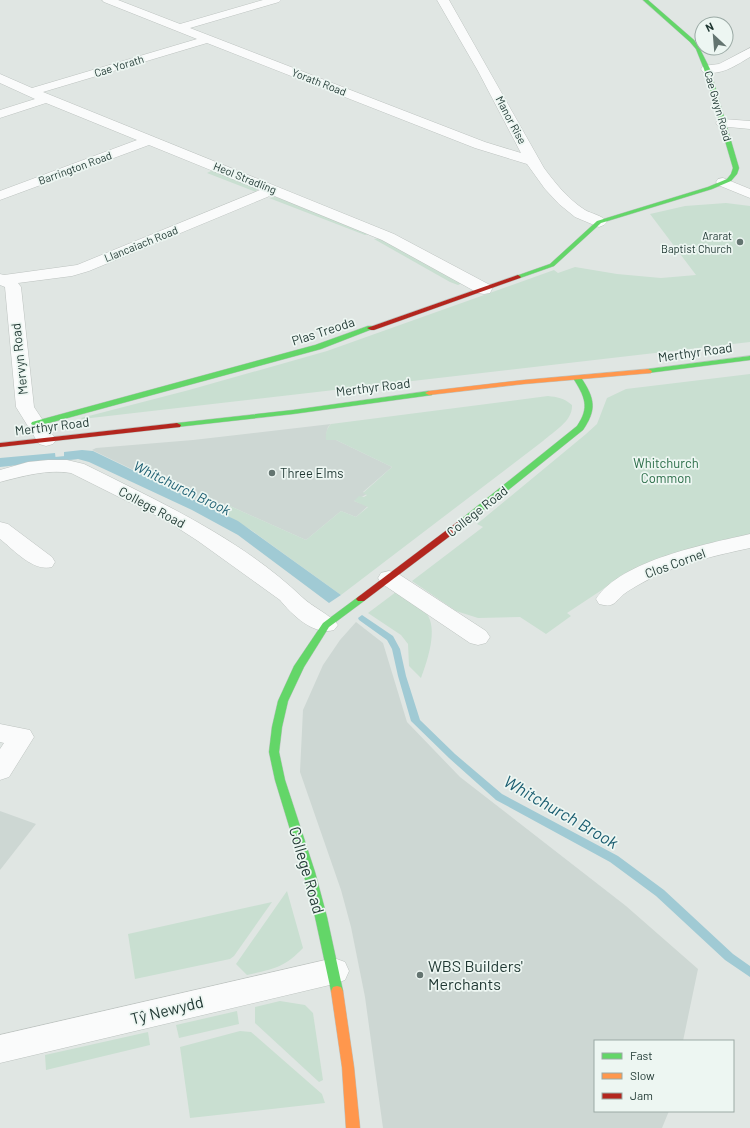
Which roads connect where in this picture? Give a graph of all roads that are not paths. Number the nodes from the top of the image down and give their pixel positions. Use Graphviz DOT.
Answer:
graph roads {
  1 [pos="108,0"];
  2 [pos="275,0"];
  3 [pos="442,0"];
  4 [pos="645,0"];
  5 [pos="178,28"];
  6 [pos="208,39"];
  7 [pos="750,52"];
  8 [pos="707,69"];
  9 [pos="0,78"];
  10 [pos="31,92"];
  11 [pos="46,99"];
  12 [pos="0,114"];
  13 [pos="723,123"];
  14 [pos="750,125"];
  15 [pos="150,140"];
  16 [pos="532,161"];
  17 [pos="723,182"];
  18 [pos="273,190"];
  19 [pos="750,194"];
  20 [pos="0,196"];
  21 [pos="599,222"];
  22 [pos="2,280"];
  23 [pos="484,289"];
  24 [pos="750,358"];
  25 [pos="578,378"];
  26 [pos="35,424"];
  27 [pos="46,440"];
  28 [pos="0,445"];
  29 [pos="0,476"];
  30 [pos="0,529"];
  31 [pos="750,541"];
  32 [pos="44,562"];
  33 [pos="389,578"];
  34 [pos="607,599"];
  35 [pos="326,625"];
  36 [pos="478,637"];
  37 [pos="0,733"];
  38 [pos="0,770"];
  39 [pos="334,971"];
  40 [pos="0,1049"];
  41 [pos="353,1128"];
  1 -- 5 [label="street, Yorath Road"];
  2 -- 5 [label="street"];
  3 -- 16 [label="street, Manor Rise"];
  4 -- 8 [label="street, Cae Gwyn Road"];
  5 -- 6 [label="street, Yorath Road"];
  6 -- 10 [label="street, Cae Yorath"];
  6 -- 16 [label="street, Yorath Road"];
  7 -- 8 [label="street"];
  8 -- 13 [label="street, Cae Gwyn Road"];
  9 -- 10 [label="street, Heol Stradling"];
  10 -- 11 [label="street, Heol Stradling"];
  11 -- 12 [label="street"];
  11 -- 15 [label="street, Heol Stradling"];
  13 -- 14 [label="street"];
  13 -- 17 [label="street, Cae Gwyn Road"];
  15 -- 18 [label="street, Heol Stradling"];
  15 -- 20 [label="street, Barrington Road"];
  16 -- 21 [label="street, Manor Rise"];
  17 -- 19 [label="street"];
  17 -- 21 [label="street, Cae Gwyn Road"];
  18 -- 22 [label="street, Llancaiach Road"];
  18 -- 23 [label="street, Heol Stradling"];
  21 -- 23 [label="street, Plas Treoda"];
  22 -- 26 [label="street, Mervyn Road"];
  23 -- 26 [label="street, Plas Treoda"];
  24 -- 25 [label="street, Merthyr Road"];
  25 -- 27 [label="street, Merthyr Road"];
  25 -- 33 [label="street, College Road"];
  26 -- 27 [label="street, Mervyn Road"];
  27 -- 28 [label="street, Merthyr Road"];
  29 -- 35 [label="street, College Road"];
  30 -- 32 [label="street"];
  31 -- 34 [label="street, Clos Cornel"];
  33 -- 35 [label="street, College Road"];
  33 -- 36 [label="street"];
  35 -- 39 [label="street, College Road"];
  37 -- 38 [label="street"];
  39 -- 40 [label="street, Tŷ Newydd"];
  39 -- 41 [label="street, College Road"];
}
